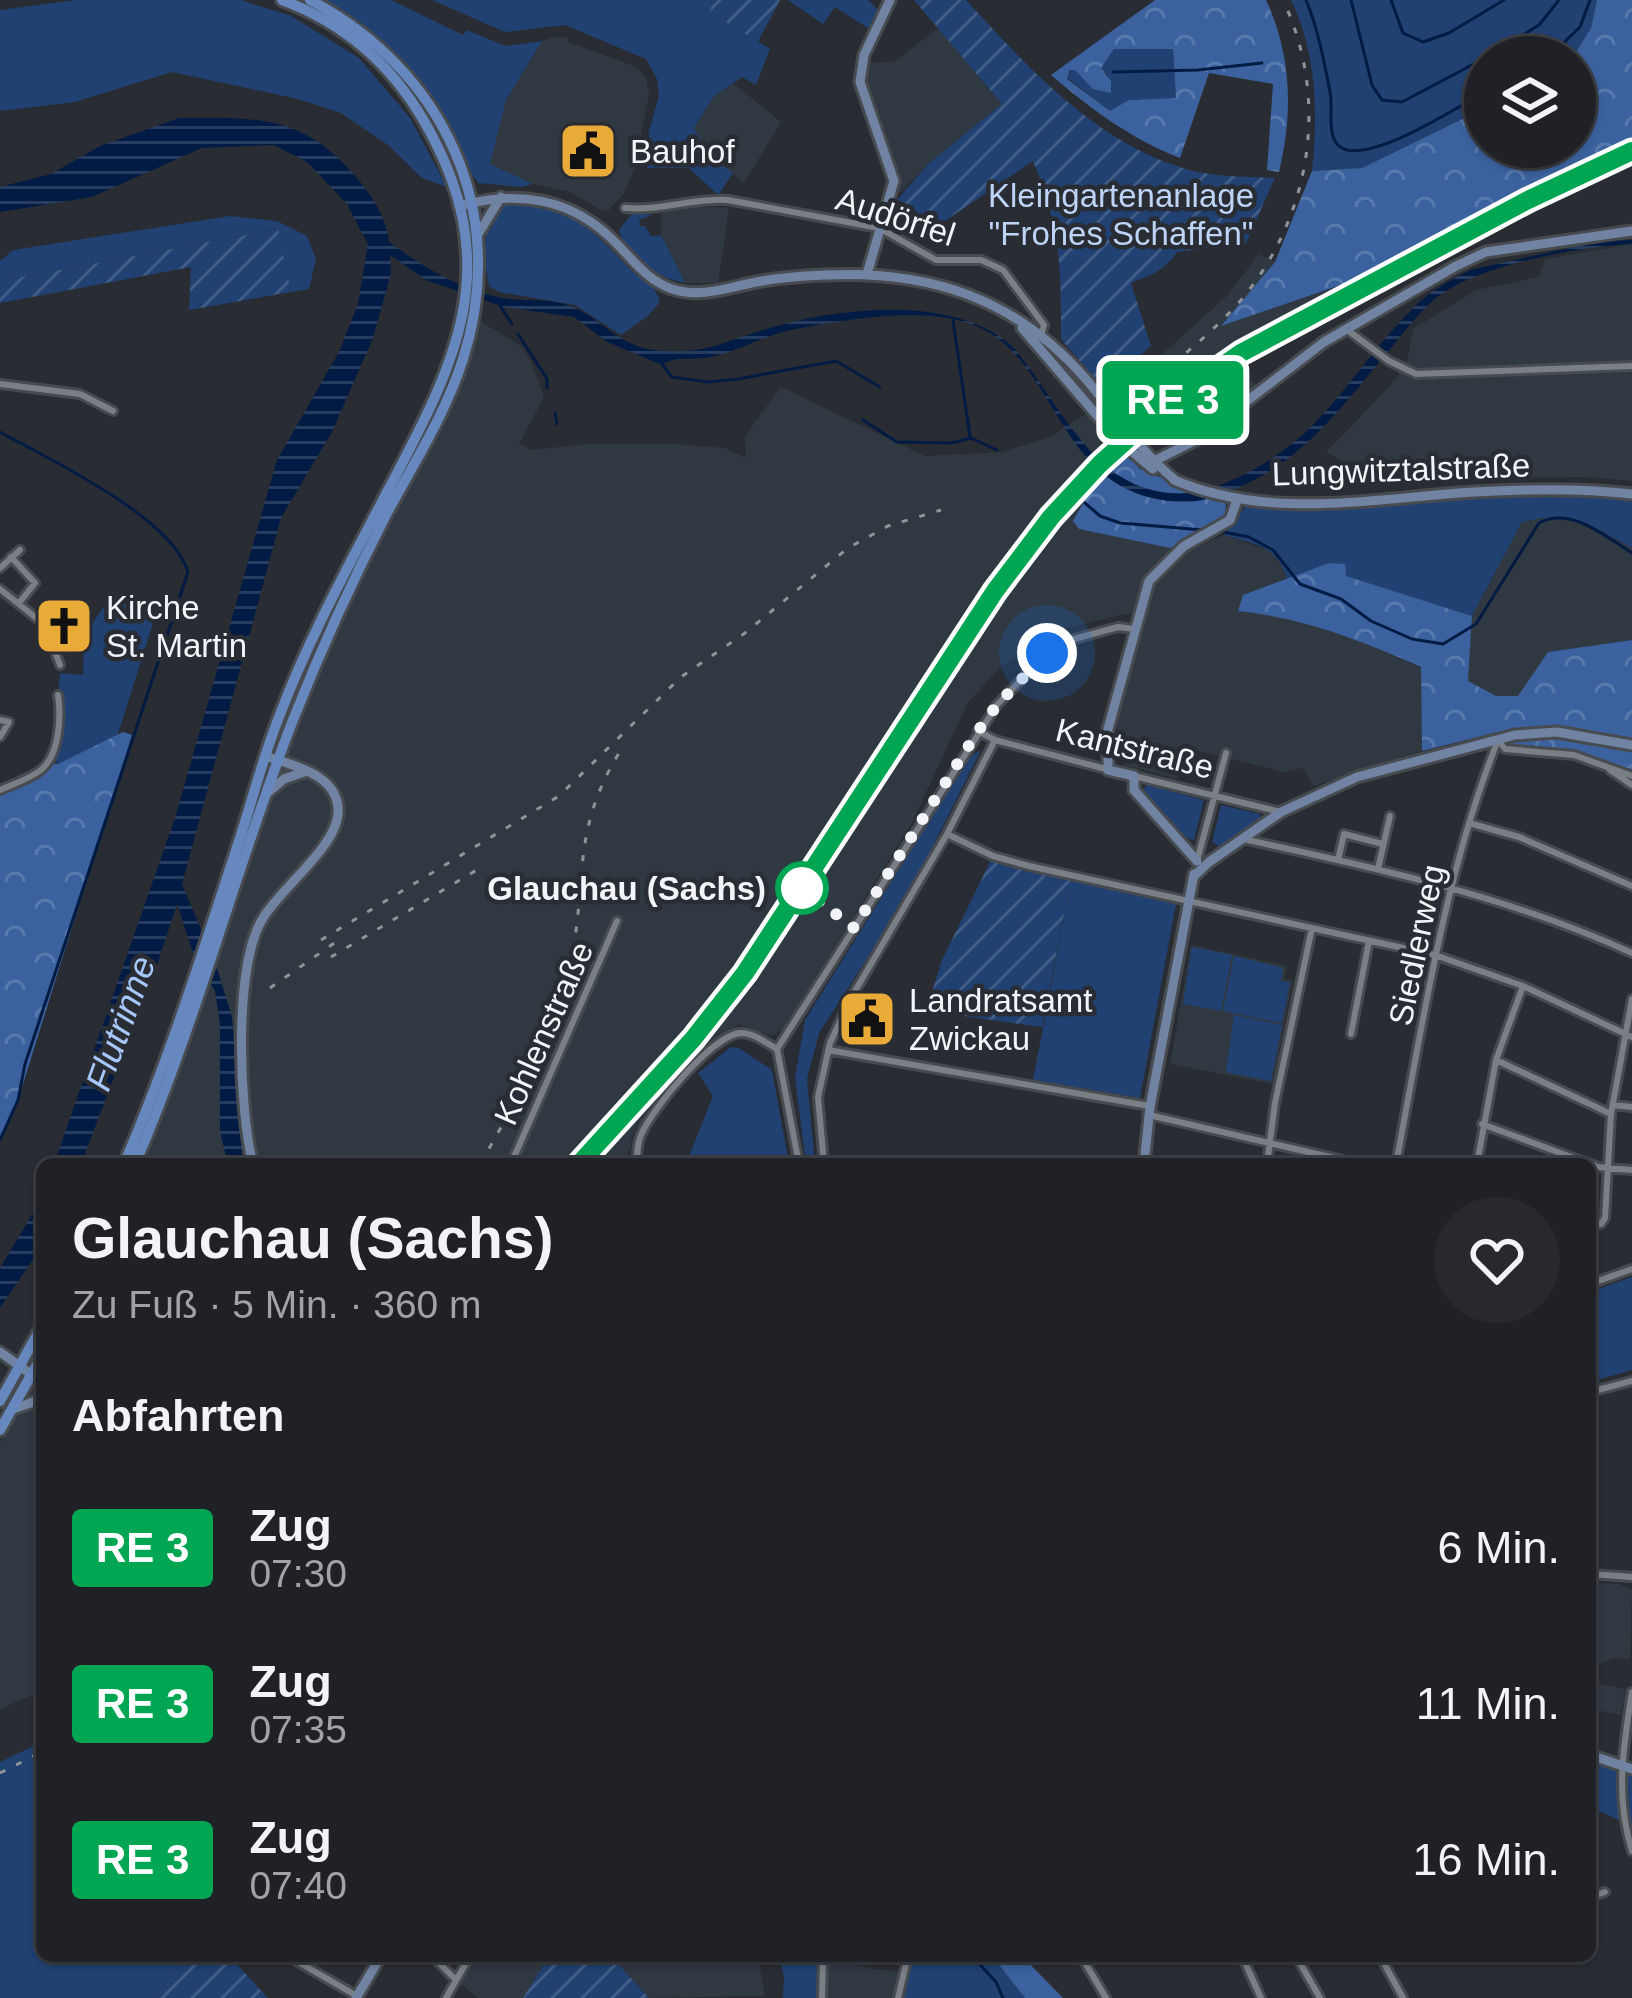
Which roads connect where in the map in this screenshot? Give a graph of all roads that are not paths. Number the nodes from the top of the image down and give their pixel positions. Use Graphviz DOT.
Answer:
graph roads {
  1 [pos="282,0"];
  2 [pos="310,0"];
  3 [pos="890,0"];
  4 [pos="502,197"];
  5 [pos="465,204"];
  6 [pos="626,208"];
  7 [pos="879,228"];
  8 [pos="1632,231"];
  9 [pos="477,236"];
  10 [pos="867,274"];
  11 [pos="473,276"];
  12 [pos="1001,311"];
  13 [pos="1346,329"];
  14 [pos="1041,335"];
  15 [pos="1632,366"];
  16 [pos="0,384"];
  17 [pos="113,411"];
  18 [pos="1151,464"];
  19 [pos="1632,494"];
  20 [pos="1232,499"];
  21 [pos="20,550"];
  22 [pos="11,557"];
  23 [pos="0,568"];
  24 [pos="0,589"];
  25 [pos="19,603"];
  26 [pos="1134,629"];
  27 [pos="59,665"];
  28 [pos="58,695"];
  29 [pos="0,719"];
  30 [pos="978,731"];
  31 [pos="0,736"];
  32 [pos="994,740"];
  33 [pos="1498,740"];
  34 [pos="1632,745"];
  35 [pos="1226,753"];
  36 [pos="271,758"];
  37 [pos="1108,770"];
  38 [pos="307,771"];
  39 [pos="1134,776"];
  40 [pos="1632,780"];
  41 [pos="0,790"];
  42 [pos="266,794"];
  43 [pos="1214,796"];
  44 [pos="1281,812"];
  45 [pos="1390,816"];
  46 [pos="1468,823"];
  47 [pos="947,834"];
  48 [pos="1243,839"];
  49 [pos="1383,844"];
  50 [pos="1338,860"];
  51 [pos="1203,861"];
  52 [pos="1378,869"];
  53 [pos="1632,886"];
  54 [pos="1452,888"];
  55 [pos="1189,901"];
  56 [pos="617,921"];
  57 [pos="1312,928"];
  58 [pos="1369,941"];
  59 [pos="211,945"];
  60 [pos="1632,953"];
  61 [pos="1435,955"];
  62 [pos="1523,986"];
  63 [pos="1632,998"];
  64 [pos="1351,1034"];
  65 [pos="1628,1035"];
  66 [pos="777,1049"];
  67 [pos="828,1050"];
  68 [pos="1496,1060"];
  69 [pos="1632,1107"];
  70 [pos="1612,1109"];
  71 [pos="1150,1111"];
  72 [pos="1482,1124"];
  73 [pos="1270,1142"];
  74 [pos="126,1158"];
  75 [pos="137,1158"];
  76 [pos="253,1158"];
  77 [pos="515,1158"];
  78 [pos="637,1158"];
  79 [pos="798,1158"];
  80 [pos="823,1158"];
  81 [pos="1145,1158"];
  82 [pos="1268,1158"];
  83 [pos="1335,1158"];
  84 [pos="1397,1158"];
  85 [pos="1478,1158"];
  86 [pos="1578,1158"];
  87 [pos="1596,1164"];
  88 [pos="1606,1168"];
  89 [pos="1632,1170"];
  90 [pos="1596,1224"];
  91 [pos="1632,1269"];
  92 [pos="1596,1282"];
  93 [pos="36,1337"];
  94 [pos="3,1354"];
  95 [pos="20,1366"];
  96 [pos="36,1378"];
  97 [pos="36,1380"];
  98 [pos="1632,1381"];
  99 [pos="1596,1390"];
  100 [pos="0,1401"];
  101 [pos="36,1401"];
  102 [pos="13,1409"];
  103 [pos="0,1430"];
  104 [pos="1596,1574"];
  105 [pos="1632,1577"];
  106 [pos="1632,1692"];
  107 [pos="1596,1757"];
  108 [pos="1620,1765"];
  109 [pos="1632,1769"];
  110 [pos="1632,1851"];
  111 [pos="1605,1892"];
  112 [pos="1596,1895"];
  113 [pos="298,1962"];
  114 [pos="378,1962"];
  115 [pos="438,1962"];
  116 [pos="466,1962"];
  117 [pos="823,1962"];
  118 [pos="907,1962"];
  119 [pos="1085,1962"];
  120 [pos="1245,1962"];
  121 [pos="1299,1962"];
  122 [pos="1383,1962"];
  123 [pos="456,1980"];
  124 [pos="358,1998"];
  125 [pos="446,1998"];
  126 [pos="822,1998"];
  127 [pos="898,1998"];
  128 [pos="1106,1998"];
  129 [pos="1261,1998"];
  130 [pos="1320,1998"];
  131 [pos="1403,1998"];
  1 -- 5 [label="main road"];
  2 -- 5 [label="main road"];
  3 -- 7 [label="street"];
  4 -- 5 [label="street"];
  4 -- 9 [label="street"];
  4 -- 10 [label="street"];
  5 -- 9 [label="main road"];
  5 -- 11 [label="main road"];
  6 -- 7 [label="street, Audörfel"];
  7 -- 10 [label="street"];
  7 -- 14 [label="street, Audörfel"];
  8 -- 13 [label="street"];
  9 -- 11 [label="main road"];
  10 -- 12 [label="street"];
  11 -- 36 [label="main road"];
  12 -- 14 [label="street"];
  12 -- 18 [label="street"];
  13 -- 15 [label="street"];
  13 -- 18 [label="street"];
  14 -- 18 [label="street"];
  16 -- 17 [label="street"];
  18 -- 20 [label="street, Lungwitztalstraße"];
  19 -- 20 [label="street, Lungwitztalstraße"];
  20 -- 26 [label="street"];
  21 -- 22 [label="street"];
  22 -- 23 [label="street"];
  22 -- 25 [label="street"];
  24 -- 25 [label="street"];
  25 -- 27 [label="street"];
  26 -- 30 [label="street"];
  26 -- 37 [label="street"];
  28 -- 41 [label="street"];
  29 -- 31 [label="street"];
  30 -- 32 [label="street, Kantstraße"];
  30 -- 66 [label="street"];
  32 -- 37 [label="street, Kantstraße"];
  32 -- 47 [label="street"];
  33 -- 34 [label="street"];
  33 -- 40 [label="street"];
  33 -- 44 [label="street"];
  33 -- 46 [label="street, Siedlerweg"];
  35 -- 43 [label="street"];
  36 -- 38 [label="street"];
  36 -- 42 [label="main road"];
  36 -- 59 [label="main road"];
  37 -- 39 [label="street, Kantstraße"];
  38 -- 42 [label="street"];
  38 -- 76 [label="street"];
  39 -- 43 [label="street, Kantstraße"];
  39 -- 51 [label="street"];
  42 -- 59 [label="main road"];
  43 -- 44 [label="street, Kantstraße"];
  43 -- 51 [label="street"];
  44 -- 48 [label="street"];
  45 -- 49 [label="street"];
  46 -- 53 [label="street"];
  46 -- 54 [label="street, Siedlerweg"];
  47 -- 55 [label="street"];
  47 -- 67 [label="street"];
  48 -- 50 [label="street"];
  48 -- 51 [label="street"];
  49 -- 50 [label="street"];
  49 -- 52 [label="street"];
  50 -- 52 [label="street"];
  51 -- 55 [label="street"];
  52 -- 54 [label="street"];
  54 -- 60 [label="street"];
  54 -- 61 [label="street, Siedlerweg"];
  55 -- 57 [label="street"];
  55 -- 71 [label="street"];
  56 -- 77 [label="street, Kohlenstraße"];
  57 -- 58 [label="street"];
  57 -- 73 [label="street"];
  58 -- 61 [label="street"];
  58 -- 64 [label="street"];
  59 -- 74 [label="main road"];
  59 -- 75 [label="main road"];
  61 -- 62 [label="street"];
  61 -- 84 [label="street, Siedlerweg"];
  62 -- 65 [label="street"];
  62 -- 68 [label="street"];
  63 -- 65 [label="street"];
  65 -- 70 [label="street"];
  66 -- 78 [label="street"];
  66 -- 79 [label="street"];
  67 -- 71 [label="street"];
  67 -- 80 [label="street"];
  68 -- 70 [label="street"];
  68 -- 72 [label="street"];
  69 -- 70 [label="street"];
  70 -- 88 [label="street"];
  71 -- 73 [label="street"];
  71 -- 81 [label="street"];
  72 -- 85 [label="street"];
  72 -- 86 [label="street"];
  73 -- 82 [label="street"];
  73 -- 83 [label="street"];
  87 -- 88 [label="street"];
  88 -- 89 [label="street"];
  88 -- 90 [label="street"];
  91 -- 92 [label="street"];
  93 -- 95 [label="main road"];
  94 -- 95 [label="street"];
  95 -- 96 [label="street"];
  95 -- 100 [label="main road"];
  97 -- 102 [label="main road"];
  98 -- 99 [label="street"];
  101 -- 102 [label="street"];
  102 -- 103 [label="main road"];
  104 -- 105 [label="street"];
  106 -- 108 [label="street"];
  107 -- 108 [label="street"];
  108 -- 109 [label="street"];
  108 -- 110 [label="street"];
  111 -- 112 [label="street"];
  113 -- 124 [label="street"];
  114 -- 124 [label="street"];
  115 -- 123 [label="street"];
  116 -- 123 [label="street"];
  117 -- 126 [label="street"];
  118 -- 127 [label="street"];
  119 -- 128 [label="street"];
  120 -- 129 [label="street"];
  121 -- 130 [label="street"];
  122 -- 131 [label="street"];
  123 -- 125 [label="street"];
}
